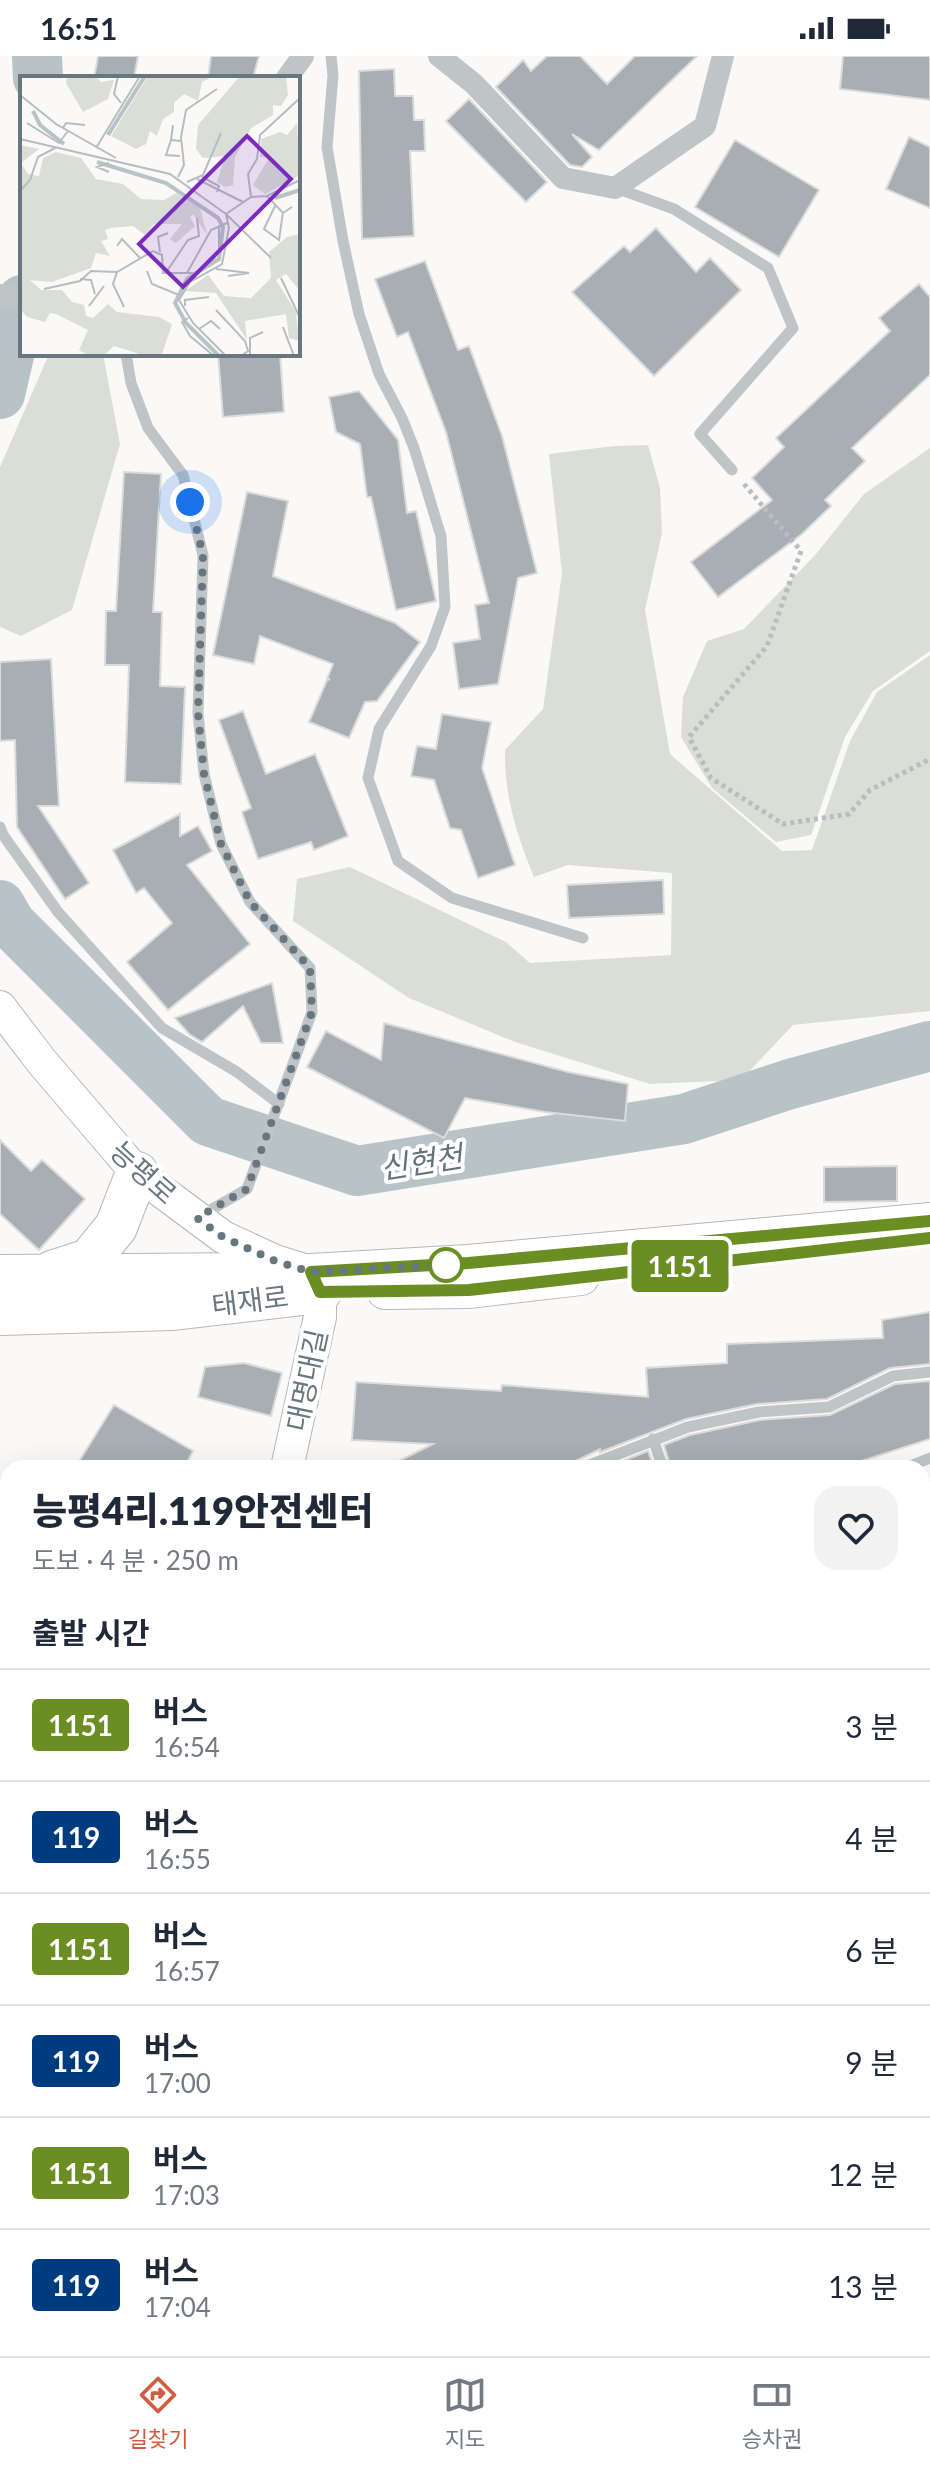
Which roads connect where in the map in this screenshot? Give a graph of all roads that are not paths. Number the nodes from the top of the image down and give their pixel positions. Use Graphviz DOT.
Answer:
graph roads {
  1 [pos="303,56"];
  2 [pos="331,56"];
  3 [pos="439,56"];
  4 [pos="723,56"];
  5 [pos="288,76"];
  6 [pos="615,188"];
  7 [pos="0,295"];
  8 [pos="20,298"];
  9 [pos="126,356"];
  10 [pos="732,470"];
  11 [pos="0,827"];
  12 [pos="583,938"];
  13 [pos="0,1007"];
  14 [pos="279,1104"];
  15 [pos="137,1173"];
  16 [pos="197,1218"];
  17 [pos="930,1221"];
  18 [pos="930,1238"];
  19 [pos="19,1276"];
  20 [pos="316,1282"];
  21 [pos="0,1314"];
  22 [pos="930,1372"];
  23 [pos="653,1439"];
  24 [pos="289,1460"];
  25 [pos="602,1460"];
  26 [pos="660,1460"];
  1 -- 5 [label="street"];
  2 -- 12 [label="lane"];
  3 -- 6 [label="street"];
  4 -- 6 [label="street"];
  6 -- 10 [label="lane"];
  7 -- 8 [label="street"];
  9 -- 14 [label="lane"];
  11 -- 14 [label="lane"];
  13 -- 15 [label="main road, 능평로"];
  14 -- 16 [label="lane"];
  15 -- 16 [label="main road, 능평로"];
  15 -- 19 [label="highway"];
  16 -- 20 [label="main road, 능평로"];
  17 -- 20 [label="main road, 태재로"];
  18 -- 20 [label="main road, 태재로"];
  19 -- 20 [label="highway, 태재로"];
  20 -- 21 [label="highway, 태재로"];
  20 -- 24 [label="main road, 대명대길"];
  22 -- 23 [label="lane"];
  23 -- 25 [label="lane"];
  23 -- 26 [label="lane"];
}
